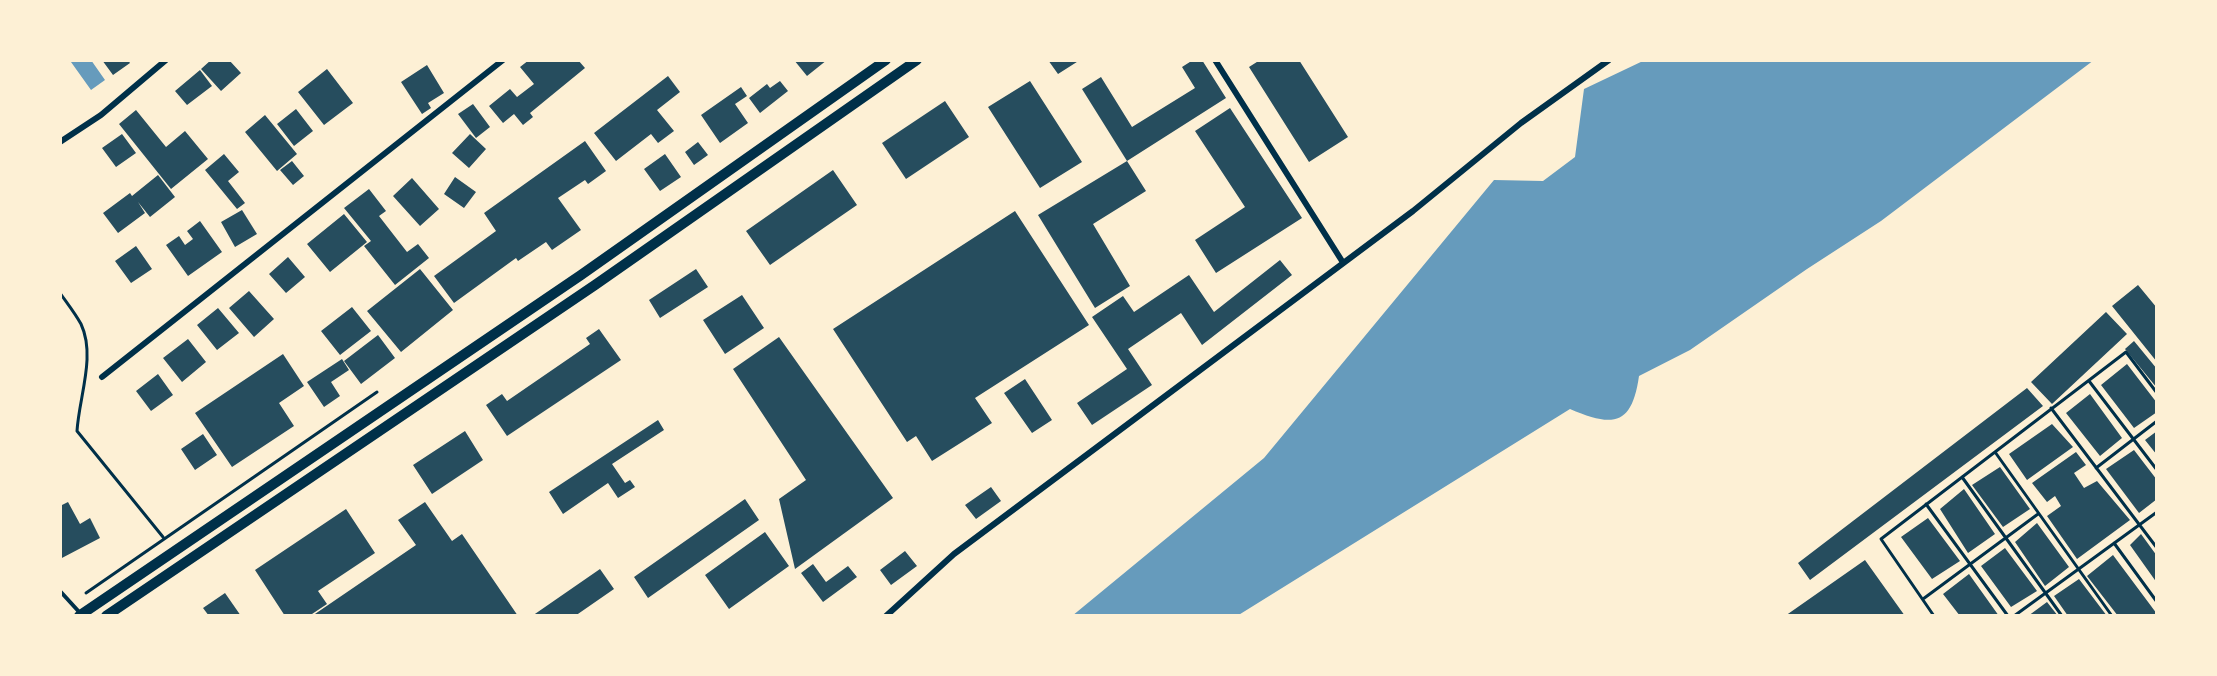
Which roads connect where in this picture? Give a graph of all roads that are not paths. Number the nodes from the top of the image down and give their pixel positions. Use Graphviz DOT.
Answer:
graph roads {
  1 [pos="166,60"];
  2 [pos="503,60"];
  3 [pos="886,60"];
  4 [pos="917,60"];
  5 [pos="1215,60"];
  6 [pos="1609,60"];
  7 [pos="60,142"];
  8 [pos="1342,261"];
  9 [pos="102,377"];
  10 [pos="60,591"];
  11 [pos="80,615"];
  12 [pos="106,616"];
  13 [pos="886,616"];
  1 -- 7 [label="street"];
  2 -- 9 [label="street"];
  3 -- 11 [label="main road"];
  4 -- 12 [label="main road"];
  5 -- 8 [label="street"];
  6 -- 8 [label="street"];
  8 -- 13 [label="street"];
  10 -- 11 [label="lane"];
}
